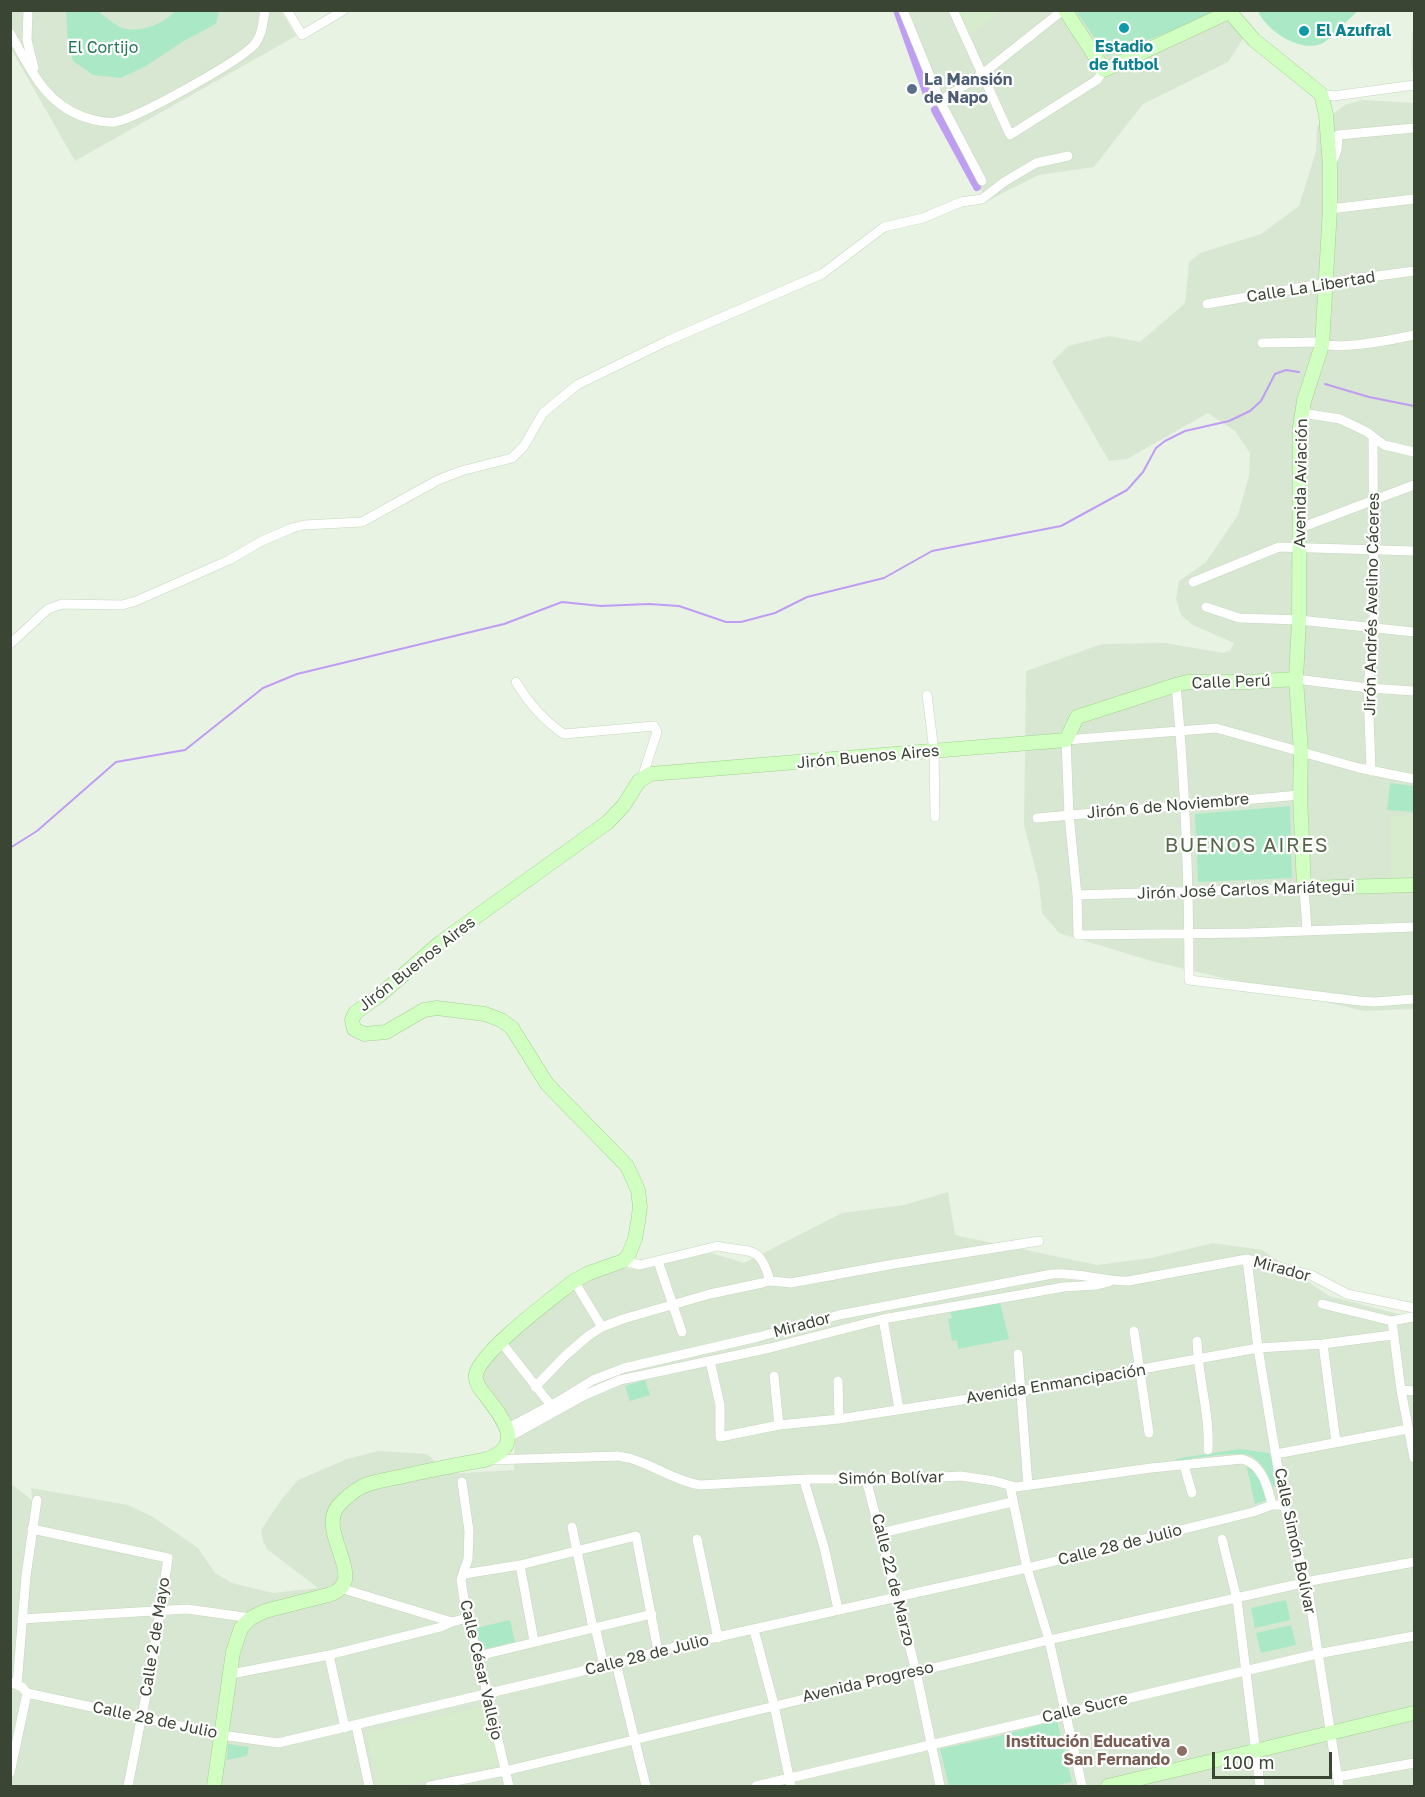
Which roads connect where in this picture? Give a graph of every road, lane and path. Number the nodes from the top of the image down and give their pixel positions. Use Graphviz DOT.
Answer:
graph roads {
  1 [pos="28,10"];
  2 [pos="265,10"];
  3 [pos="287,10"];
  4 [pos="344,10"];
  5 [pos="903,10"];
  6 [pos="953,10"];
  7 [pos="1064,10"];
  8 [pos="1228,11"];
  9 [pos="10,33"];
  10 [pos="1101,67"];
  11 [pos="981,75"];
  12 [pos="38,82"];
  13 [pos="1414,86"];
  14 [pos="1321,94"];
  15 [pos="940,101"];
  16 [pos="1414,128"];
  17 [pos="1068,156"];
  18 [pos="1330,166"];
  19 [pos="982,181"];
  20 [pos="1414,199"];
  21 [pos="1330,209"];
  22 [pos="1414,271"];
  23 [pos="1326,283"];
  24 [pos="1208,304"];
  25 [pos="1414,335"];
  26 [pos="1262,343"];
  27 [pos="1322,345"];
  28 [pos="1302,413"];
  29 [pos="1373,437"];
  30 [pos="1414,452"];
  31 [pos="1414,485"];
  32 [pos="1375,500"];
  33 [pos="1300,528"];
  34 [pos="1300,547"];
  35 [pos="1374,550"];
  36 [pos="1414,551"];
  37 [pos="1193,582"];
  38 [pos="1206,607"];
  39 [pos="1299,620"];
  40 [pos="1374,627"];
  41 [pos="1414,632"];
  42 [pos="10,644"];
  43 [pos="1296,679"];
  44 [pos="516,681"];
  45 [pos="1176,685"];
  46 [pos="1368,688"];
  47 [pos="1414,691"];
  48 [pos="927,695"];
  49 [pos="1180,730"];
  50 [pos="1066,740"];
  51 [pos="934,751"];
  52 [pos="1301,752"];
  53 [pos="1371,771"];
  54 [pos="642,778"];
  55 [pos="1414,779"];
  56 [pos="1300,795"];
  57 [pos="1183,805"];
  58 [pos="1069,815"];
  59 [pos="935,817"];
  60 [pos="1037,818"];
  61 [pos="1414,885"];
  62 [pos="1304,888"];
  63 [pos="1187,892"];
  64 [pos="1077,895"];
  65 [pos="1414,927"];
  66 [pos="1307,930"];
  67 [pos="1189,934"];
  68 [pos="1414,999"];
  69 [pos="1039,1241"];
  70 [pos="1247,1259"];
  71 [pos="658,1261"];
  72 [pos="623,1262"];
  73 [pos="574,1281"];
  74 [pos="770,1281"];
  75 [pos="1111,1281"];
  76 [pos="1322,1304"];
  77 [pos="673,1305"];
  78 [pos="1413,1313"];
  79 [pos="883,1319"];
  80 [pos="1392,1321"];
  81 [pos="602,1327"];
  82 [pos="1134,1330"];
  83 [pos="682,1332"];
  84 [pos="1392,1335"];
  85 [pos="1197,1341"];
  86 [pos="501,1342"];
  87 [pos="1323,1344"];
  88 [pos="1258,1348"];
  89 [pos="1018,1354"];
  90 [pos="1198,1359"];
  91 [pos="710,1361"];
  92 [pos="1139,1371"];
  93 [pos="774,1376"];
  94 [pos="837,1381"];
  95 [pos="535,1388"];
  96 [pos="1401,1390"];
  97 [pos="1020,1391"];
  98 [pos="1414,1391"];
  99 [pos="553,1408"];
  100 [pos="899,1409"];
  101 [pos="839,1419"];
  102 [pos="779,1425"];
  103 [pos="1408,1429"];
  104 [pos="1149,1432"];
  105 [pos="508,1433"];
  106 [pos="1336,1442"];
  107 [pos="1208,1450"];
  108 [pos="1276,1454"];
  109 [pos="1414,1455"];
  110 [pos="484,1460"];
  111 [pos="1184,1465"];
  112 [pos="807,1479"];
  113 [pos="866,1479"];
  114 [pos="462,1482"];
  115 [pos="1010,1486"];
  116 [pos="1028,1486"];
  117 [pos="1192,1493"];
  118 [pos="37,1500"];
  119 [pos="1012,1502"];
  120 [pos="1272,1505"];
  121 [pos="1284,1505"];
  122 [pos="572,1527"];
  123 [pos="32,1529"];
  124 [pos="881,1533"];
  125 [pos="697,1539"];
  126 [pos="1222,1539"];
  127 [pos="578,1551"];
  128 [pos="1414,1562"];
  129 [pos="520,1565"];
  130 [pos="1027,1568"];
  131 [pos="464,1574"];
  132 [pos="1307,1582"];
  133 [pos="340,1588"];
  134 [pos="897,1596"];
  135 [pos="1237,1599"];
  136 [pos="838,1609"];
  137 [pos="159,1611"];
  138 [pos="651,1614"];
  139 [pos="251,1618"];
  140 [pos="467,1618"];
  141 [pos="22,1619"];
  142 [pos="452,1622"];
  143 [pos="593,1628"];
  144 [pos="754,1630"];
  145 [pos="1414,1636"];
  146 [pos="717,1638"];
  147 [pos="1049,1640"];
  148 [pos="534,1641"];
  149 [pos="658,1651"];
  150 [pos="1317,1654"];
  151 [pos="329,1655"];
  152 [pos="478,1656"];
  153 [pos="616,1663"];
  154 [pos="603,1666"];
  155 [pos="916,1671"];
  156 [pos="1245,1671"];
  157 [pos="231,1674"];
  158 [pos="14,1683"];
  159 [pos="27,1692"];
  160 [pos="488,1694"];
  161 [pos="774,1705"];
  162 [pos="1064,1713"];
  163 [pos="1414,1713"];
  164 [pos="142,1717"];
  165 [pos="356,1725"];
  166 [pos="345,1728"];
  167 [pos="1330,1733"];
  168 [pos="222,1735"];
  169 [pos="635,1740"];
  170 [pos="931,1744"];
  171 [pos="1256,1750"];
  172 [pos="1414,1763"];
  173 [pos="505,1771"];
  174 [pos="10,1773"];
  175 [pos="1338,1782"];
  176 [pos="790,1783"];
  177 [pos="128,1786"];
  178 [pos="214,1786"];
  179 [pos="369,1786"];
  180 [pos="430,1786"];
  181 [pos="509,1786"];
  182 [pos="646,1786"];
  183 [pos="756,1786"];
  184 [pos="940,1786"];
  185 [pos="1082,1786"];
  186 [pos="1108,1786"];
  187 [pos="1260,1786"];
  1 -- 12 [label="street"];
  2 -- 12 [label="street"];
  3 -- 4 [label="street"];
  5 -- 15 [label="street"];
  6 -- 11 [label="street"];
  7 -- 10 [label="street"];
  7 -- 11 [label="street"];
  8 -- 10 [label="street"];
  8 -- 14 [label="street"];
  9 -- 12 [label="street"];
  10 -- 11 [label="street"];
  11 -- 15 [label="street"];
  13 -- 14 [label="street"];
  14 -- 18 [label="street, Avenida Aviación"];
  15 -- 19 [label="street"];
  16 -- 18 [label="street"];
  17 -- 42 [label="street"];
  18 -- 21 [label="street, Avenida Aviación"];
  20 -- 21 [label="street"];
  21 -- 23 [label="street, Avenida Aviación"];
  22 -- 23 [label="street, Calle La Libertad"];
  23 -- 24 [label="street, Calle La Libertad"];
  23 -- 27 [label="street, Avenida Aviación"];
  25 -- 27 [label="street"];
  26 -- 27 [label="street"];
  27 -- 28 [label="street, Avenida Aviación"];
  28 -- 29 [label="street"];
  28 -- 33 [label="street, Avenida Aviación"];
  29 -- 30 [label="street"];
  29 -- 32 [label="street, Jirón Andrés Avelino Cáceres"];
  31 -- 32 [label="street"];
  32 -- 33 [label="street"];
  32 -- 35 [label="street, Jirón Andrés Avelino Cáceres"];
  33 -- 34 [label="street, Avenida Aviación"];
  34 -- 35 [label="street"];
  34 -- 37 [label="street"];
  34 -- 39 [label="street, Avenida Aviación"];
  35 -- 36 [label="street"];
  35 -- 40 [label="street, Jirón Andrés Avelino Cáceres"];
  38 -- 39 [label="street"];
  39 -- 40 [label="street"];
  39 -- 43 [label="street, Avenida Aviación"];
  40 -- 41 [label="street"];
  40 -- 46 [label="street, Jirón Andrés Avelino Cáceres"];
  43 -- 45 [label="street, Calle Perú"];
  43 -- 46 [label="street, Calle Perú"];
  43 -- 52 [label="street, Avenida Aviación"];
  44 -- 54 [label="street"];
  45 -- 49 [label="street"];
  45 -- 50 [label="street, Calle Perú"];
  46 -- 47 [label="street, Calle Perú"];
  46 -- 53 [label="street, Jirón Andrés Avelino Cáceres"];
  48 -- 51 [label="street"];
  49 -- 50 [label="street, Jirón Buenos Aires"];
  49 -- 52 [label="street, Jirón Buenos Aires"];
  49 -- 57 [label="street"];
  50 -- 51 [label="street, Jirón Buenos Aires"];
  50 -- 58 [label="street"];
  51 -- 54 [label="street, Jirón Buenos Aires"];
  51 -- 59 [label="street"];
  52 -- 53 [label="street, Jirón Buenos Aires"];
  52 -- 56 [label="street, Avenida Aviación"];
  53 -- 55 [label="street, Jirón Buenos Aires"];
  54 -- 72 [label="street, Jirón Buenos Aires"];
  56 -- 57 [label="street, Jirón 6 de Noviembre"];
  56 -- 62 [label="street, Avenida Aviación"];
  57 -- 58 [label="street, Jirón 6 de Noviembre"];
  57 -- 63 [label="street"];
  58 -- 60 [label="street, Jirón 6 de Noviembre"];
  58 -- 64 [label="street"];
  61 -- 62 [label="street, Jirón José Carlos Mariátegui"];
  62 -- 63 [label="street, Jirón José Carlos Mariátegui"];
  62 -- 66 [label="street, Avenida Aviación"];
  63 -- 64 [label="street, Jirón José Carlos Mariátegui"];
  63 -- 67 [label="street"];
  64 -- 67 [label="street"];
  65 -- 66 [label="street"];
  66 -- 67 [label="street"];
  67 -- 68 [label="street"];
  69 -- 74 [label="street"];
  70 -- 75 [label="street, Mirador"];
  70 -- 78 [label="street, Mirador"];
  70 -- 88 [label="street, Calle Simón Bolívar"];
  71 -- 72 [label="street"];
  71 -- 74 [label="street"];
  71 -- 77 [label="street"];
  72 -- 73 [label="street"];
  73 -- 81 [label="street"];
  73 -- 86 [label="street"];
  74 -- 77 [label="street"];
  75 -- 79 [label="street, Mirador"];
  75 -- 99 [label="street, Mirador"];
  76 -- 80 [label="street"];
  77 -- 81 [label="street"];
  77 -- 83 [label="street"];
  78 -- 80 [label="street"];
  79 -- 91 [label="street, Mirador"];
  79 -- 100 [label="street"];
  80 -- 84 [label="street"];
  81 -- 95 [label="street"];
  82 -- 92 [label="street"];
  84 -- 87 [label="street, Avenida Enmancipación"];
  84 -- 96 [label="street"];
  85 -- 90 [label="street"];
  86 -- 95 [label="street"];
  86 -- 105 [label="street"];
  87 -- 88 [label="street, Avenida Enmancipación"];
  87 -- 106 [label="street"];
  88 -- 90 [label="street, Avenida Enmancipación"];
  88 -- 108 [label="street, Calle Simón Bolívar"];
  89 -- 97 [label="street"];
  90 -- 92 [label="street, Avenida Enmancipación"];
  90 -- 107 [label="street"];
  91 -- 99 [label="street, Mirador"];
  91 -- 102 [label="street, Avenida Enmancipación"];
  92 -- 97 [label="street, Avenida Enmancipación"];
  92 -- 104 [label="street"];
  93 -- 102 [label="street"];
  94 -- 101 [label="street"];
  95 -- 99 [label="street"];
  96 -- 98 [label="street"];
  96 -- 103 [label="street"];
  97 -- 100 [label="street, Avenida Enmancipación"];
  97 -- 116 [label="street"];
  99 -- 105 [label="street, Mirador"];
  100 -- 101 [label="street, Avenida Enmancipación"];
  101 -- 102 [label="street, Avenida Enmancipación"];
  103 -- 106 [label="street"];
  103 -- 109 [label="street"];
  105 -- 110 [label="street"];
  106 -- 108 [label="street"];
  108 -- 121 [label="street, Calle Simón Bolívar"];
  110 -- 112 [label="street, Simón Bolívar"];
  110 -- 133 [label="street"];
  111 -- 116 [label="street, Simón Bolívar"];
  111 -- 117 [label="street"];
  111 -- 120 [label="street, Simón Bolívar"];
  112 -- 113 [label="street, Simón Bolívar"];
  112 -- 136 [label="street"];
  113 -- 115 [label="street, Simón Bolívar"];
  113 -- 124 [label="street, Calle 22 de Marzo"];
  114 -- 131 [label="street, Calle César Vallejo"];
  115 -- 116 [label="street, Simón Bolívar"];
  115 -- 119 [label="street"];
  118 -- 123 [label="street"];
  119 -- 124 [label="street"];
  119 -- 130 [label="street"];
  120 -- 121 [label="street, Calle 28 de Julio"];
  120 -- 130 [label="street, Calle 28 de Julio"];
  121 -- 132 [label="street, Calle Simón Bolívar"];
  122 -- 127 [label="street"];
  123 -- 137 [label="street, Calle 2 de Mayo"];
  123 -- 141 [label="street"];
  124 -- 134 [label="street, Calle 22 de Marzo"];
  125 -- 146 [label="street"];
  126 -- 135 [label="street"];
  127 -- 129 [label="street"];
  127 -- 138 [label="street"];
  127 -- 143 [label="street"];
  128 -- 132 [label="street, Avenida Progreso"];
  129 -- 131 [label="street"];
  129 -- 148 [label="street"];
  130 -- 134 [label="street, Calle 28 de Julio"];
  130 -- 147 [label="street"];
  131 -- 140 [label="street, Calle César Vallejo"];
  132 -- 135 [label="street, Avenida Progreso"];
  132 -- 150 [label="street, Calle Simón Bolívar"];
  133 -- 139 [label="street"];
  133 -- 142 [label="street"];
  134 -- 136 [label="street, Calle 28 de Julio"];
  134 -- 155 [label="street, Calle 22 de Marzo"];
  135 -- 147 [label="street, Avenida Progreso"];
  135 -- 156 [label="street"];
  136 -- 144 [label="street, Calle 28 de Julio"];
  137 -- 139 [label="street"];
  137 -- 141 [label="street"];
  137 -- 164 [label="street, Calle 2 de Mayo"];
  138 -- 143 [label="street"];
  138 -- 149 [label="street"];
  139 -- 157 [label="street"];
  140 -- 142 [label="street"];
  140 -- 152 [label="street, Calle César Vallejo"];
  141 -- 158 [label="street"];
  142 -- 151 [label="street"];
  143 -- 148 [label="street"];
  143 -- 154 [label="street"];
  144 -- 146 [label="street, Calle 28 de Julio"];
  144 -- 161 [label="street"];
  145 -- 150 [label="street, Calle Sucre"];
  146 -- 149 [label="street, Calle 28 de Julio"];
  147 -- 155 [label="street, Avenida Progreso"];
  147 -- 162 [label="street"];
  148 -- 152 [label="street"];
  149 -- 153 [label="street, Calle 28 de Julio"];
  150 -- 156 [label="street, Calle Sucre"];
  150 -- 167 [label="street, Calle Simón Bolívar"];
  151 -- 157 [label="street"];
  151 -- 166 [label="street"];
  152 -- 160 [label="street, Calle César Vallejo"];
  153 -- 154 [label="street, Calle 28 de Julio"];
  153 -- 169 [label="street"];
  154 -- 160 [label="street, Calle 28 de Julio"];
  155 -- 161 [label="street, Avenida Progreso"];
  155 -- 170 [label="street, Calle 22 de Marzo"];
  156 -- 162 [label="street, Calle Sucre"];
  156 -- 171 [label="street"];
  157 -- 168 [label="street"];
  158 -- 159 [label="street, Calle 28 de Julio"];
  159 -- 164 [label="street, Calle 28 de Julio"];
  159 -- 174 [label="street"];
  160 -- 165 [label="street, Calle 28 de Julio"];
  160 -- 173 [label="street, Calle César Vallejo"];
  161 -- 169 [label="street, Avenida Progreso"];
  161 -- 176 [label="street"];
  162 -- 170 [label="street, Calle Sucre"];
  162 -- 185 [label="street"];
  163 -- 167 [label="street"];
  164 -- 168 [label="street, Calle 28 de Julio"];
  164 -- 177 [label="street, Calle 2 de Mayo"];
  165 -- 166 [label="street, Calle 28 de Julio"];
  165 -- 179 [label="street"];
  166 -- 168 [label="street, Calle 28 de Julio"];
  167 -- 171 [label="street"];
  167 -- 175 [label="street, Calle Simón Bolívar"];
  168 -- 178 [label="street"];
  169 -- 173 [label="street, Avenida Progreso"];
  169 -- 182 [label="street"];
  170 -- 176 [label="street, Calle Sucre"];
  170 -- 184 [label="street, Calle 22 de Marzo"];
  171 -- 186 [label="street"];
  171 -- 187 [label="street"];
  172 -- 175 [label="street"];
  173 -- 180 [label="street, Avenida Progreso"];
  173 -- 181 [label="street, Calle César Vallejo"];
  176 -- 183 [label="street, Calle Sucre"];
}
